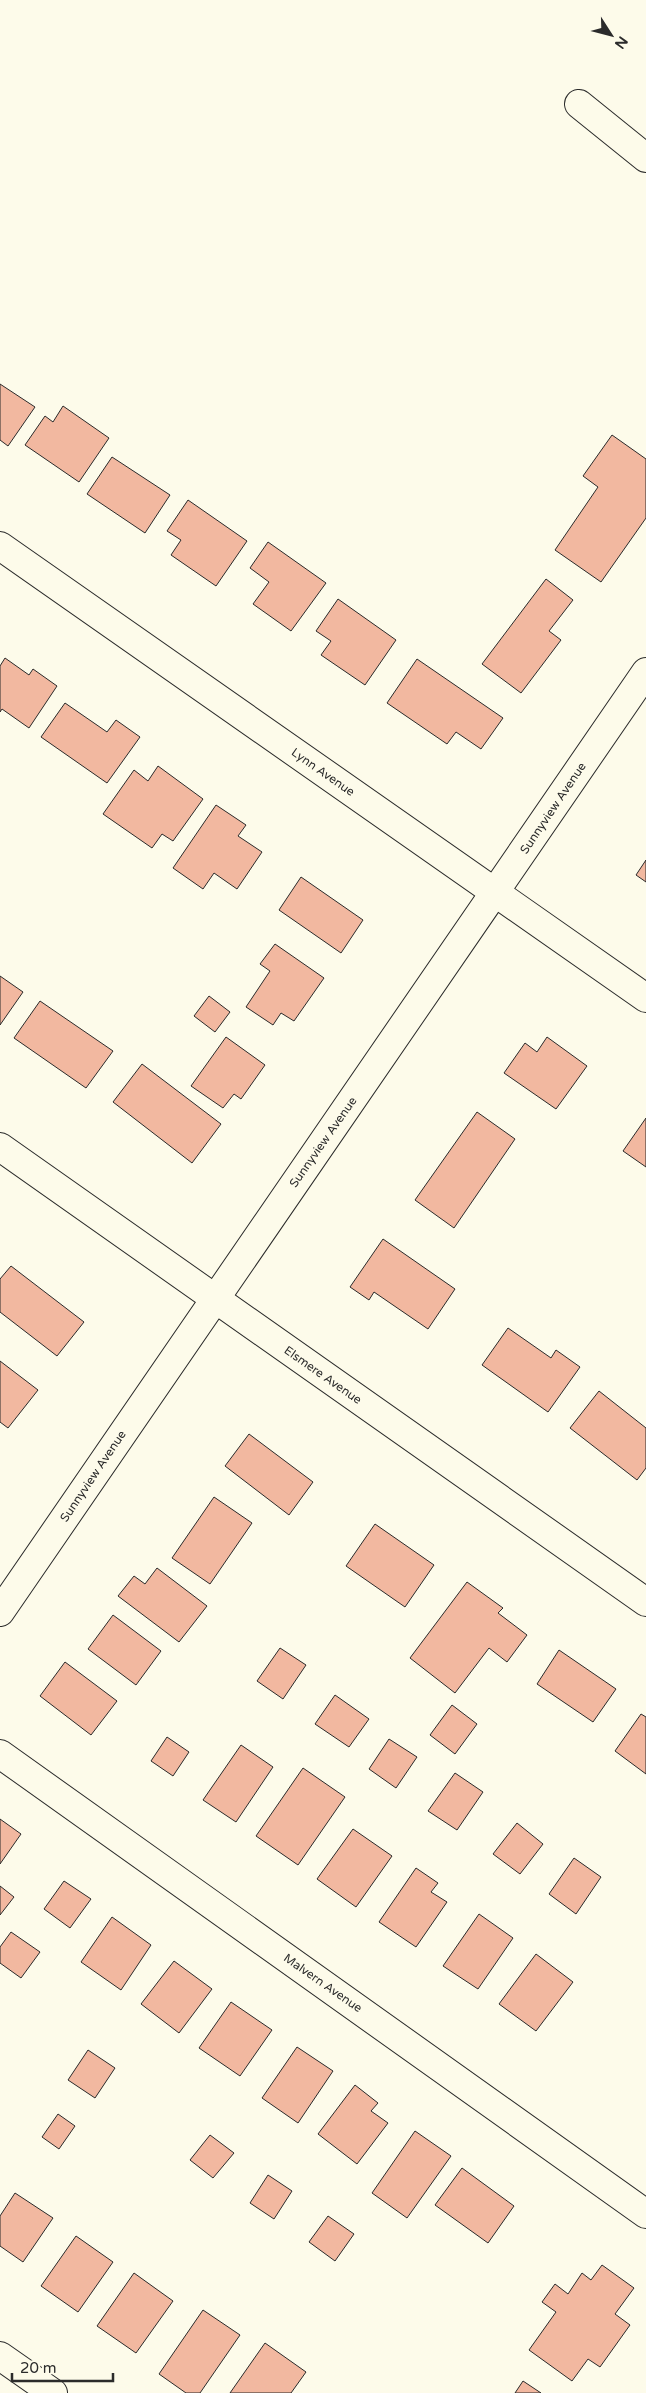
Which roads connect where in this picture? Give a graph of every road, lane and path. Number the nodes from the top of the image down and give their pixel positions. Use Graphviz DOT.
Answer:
graph roads {
  1 [pos="579,104"];
  2 [pos="646,158"];
  3 [pos="0,546"];
  4 [pos="646,672"];
  5 [pos="495,892"];
  6 [pos="646,998"];
  7 [pos="0,1147"];
  8 [pos="214,1299"];
  9 [pos="646,1602"];
  10 [pos="0,1612"];
  11 [pos="0,1754"];
  12 [pos="646,2214"];
  13 [pos="0,2356"];
  14 [pos="53,2393"];
  1 -- 2 [label="street"];
  3 -- 5 [label="street, Lynn Avenue"];
  4 -- 5 [label="street, Sunnyview Avenue"];
  5 -- 6 [label="street, Lynn Avenue"];
  5 -- 8 [label="street, Sunnyview Avenue"];
  7 -- 8 [label="street, Elsmere Avenue"];
  8 -- 9 [label="street, Elsmere Avenue"];
  8 -- 10 [label="street, Sunnyview Avenue"];
  11 -- 12 [label="street, Malvern Avenue"];
  13 -- 14 [label="street"];
}
